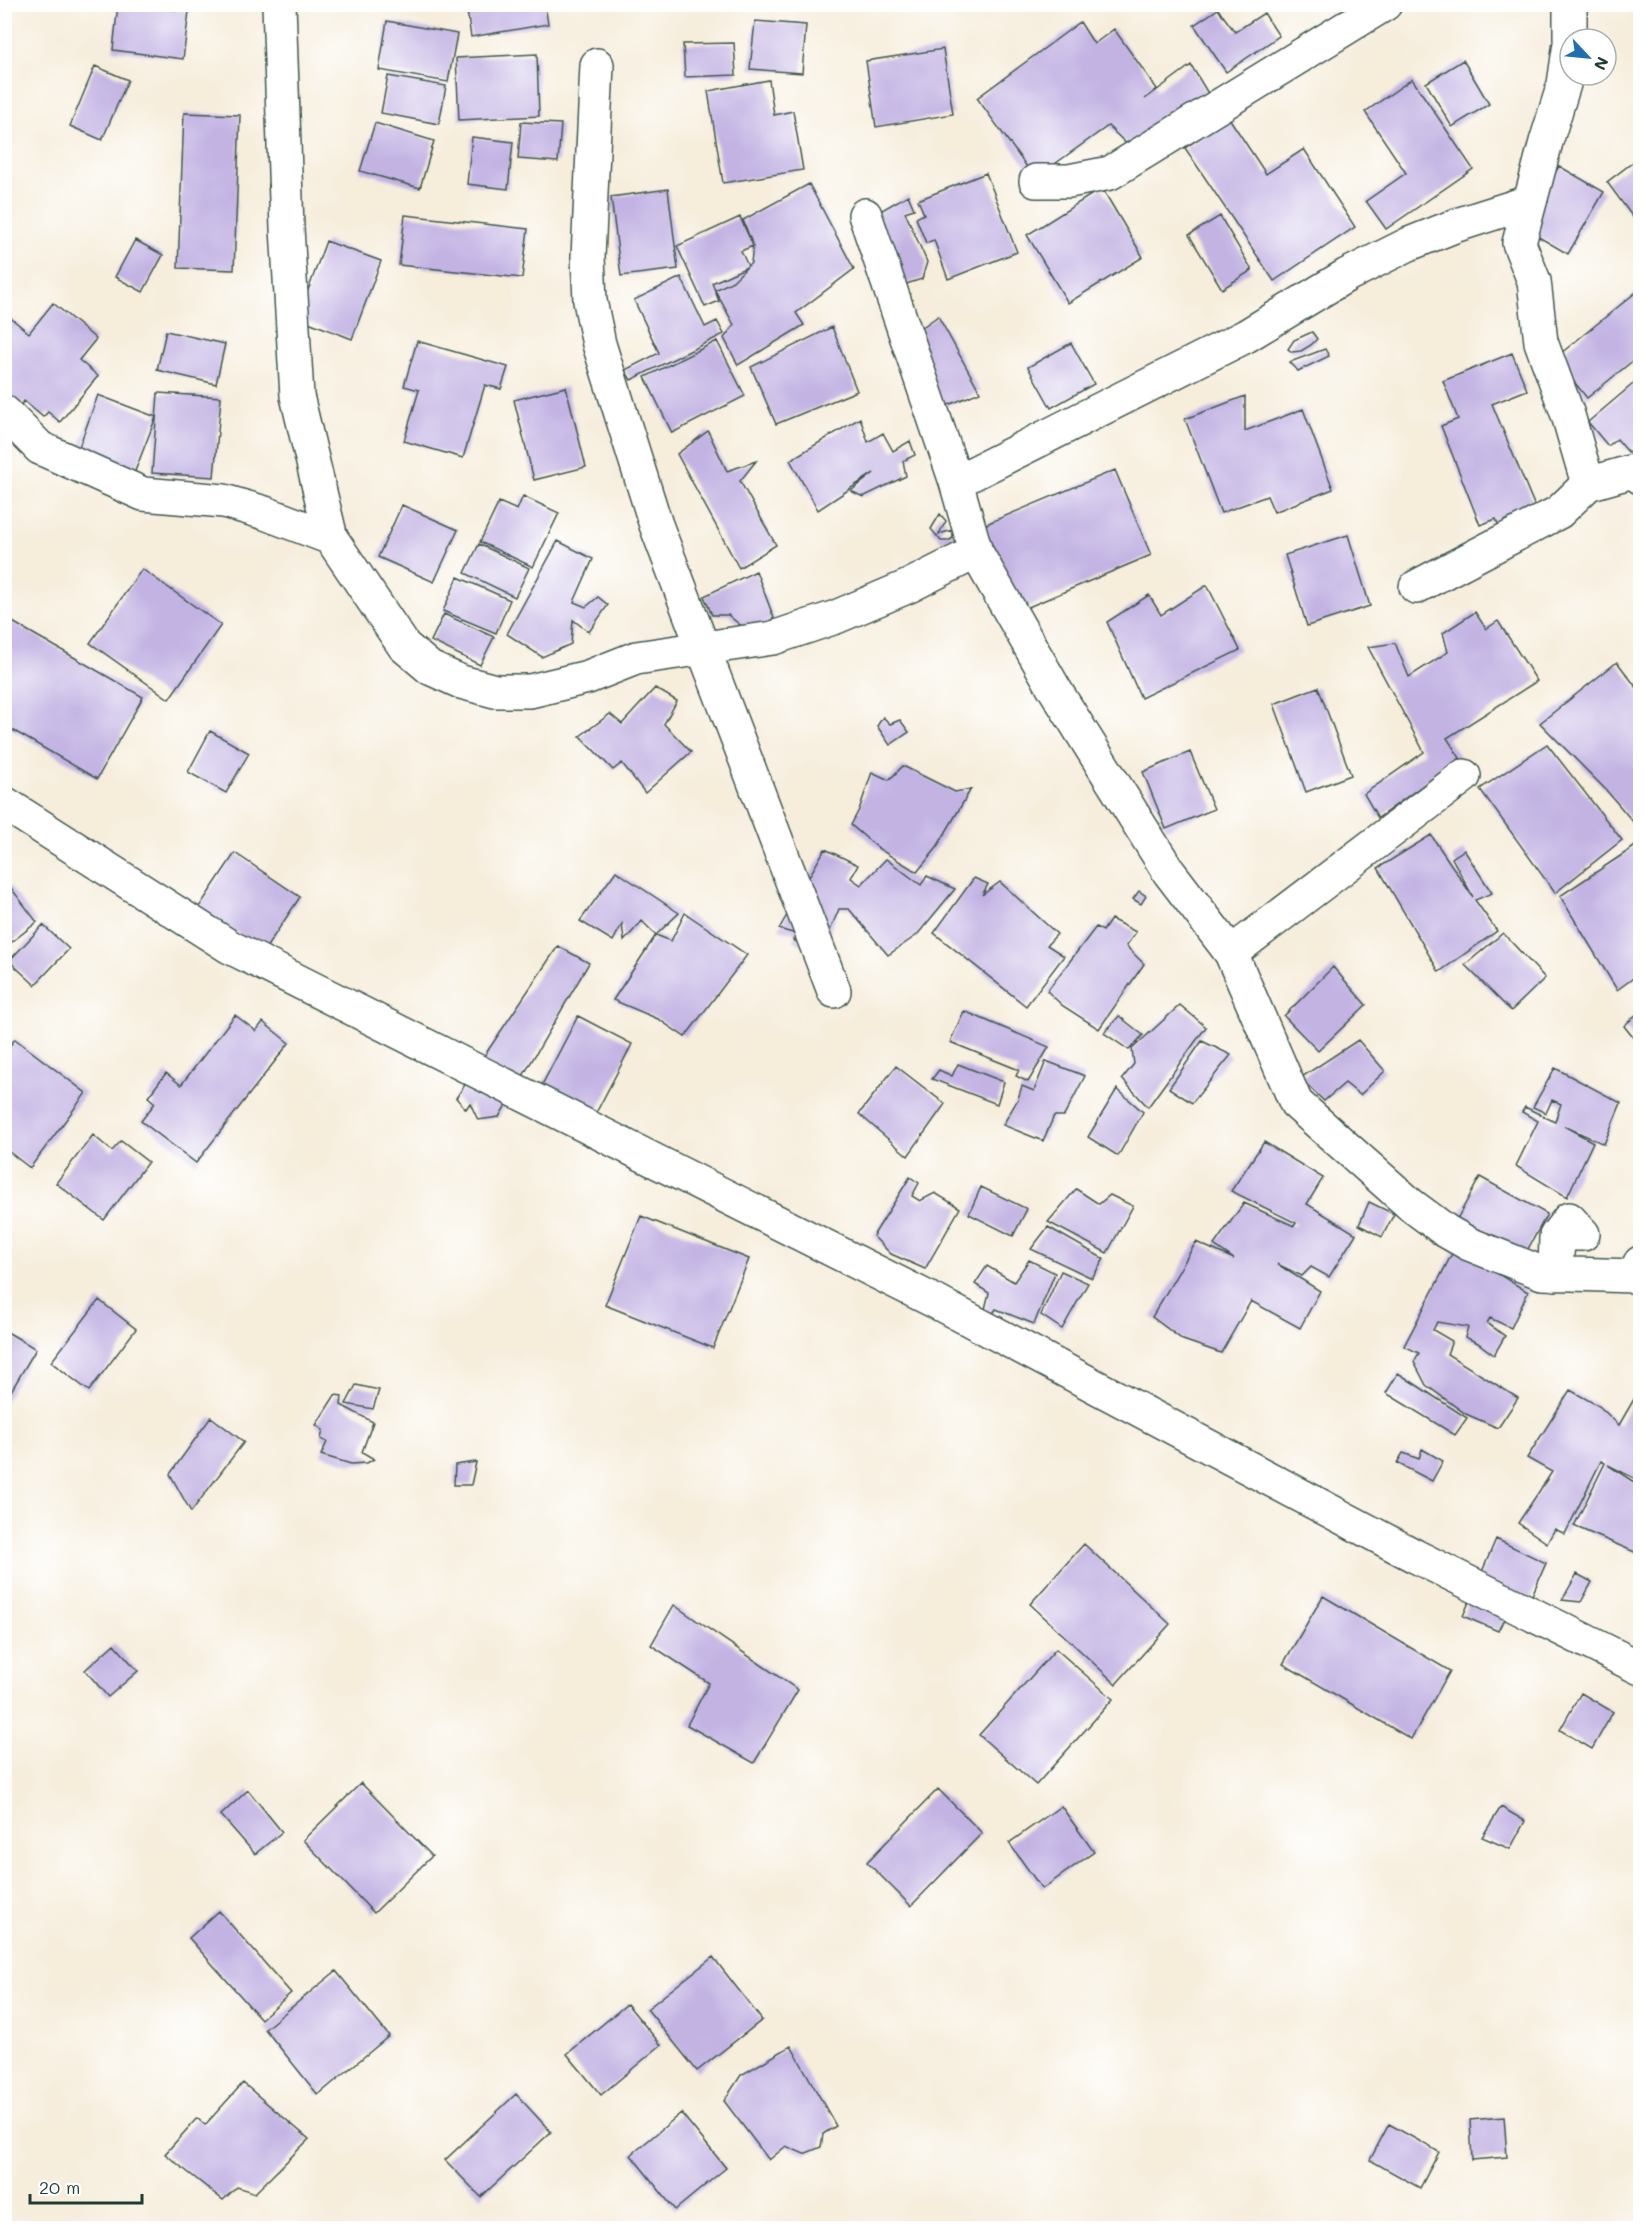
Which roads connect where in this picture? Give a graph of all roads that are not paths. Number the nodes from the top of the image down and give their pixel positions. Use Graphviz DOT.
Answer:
graph roads {
  1 [pos="279,4"];
  2 [pos="1385,4"];
  3 [pos="1570,4"];
  4 [pos="1570,27"];
  5 [pos="597,65"];
  6 [pos="1563,87"];
  7 [pos="1036,181"];
  8 [pos="1529,202"];
  9 [pos="865,215"];
  10 [pos="4,412"];
  11 [pos="1641,477"];
  12 [pos="956,482"];
  13 [pos="1588,484"];
  14 [pos="331,538"];
  15 [pos="976,552"];
  16 [pos="1416,587"];
  17 [pos="703,649"];
  18 [pos="1464,776"];
  19 [pos="4,803"];
  20 [pos="1231,953"];
  21 [pos="834,991"];
  22 [pos="1641,1263"];
  23 [pos="1641,1668"];
  1 -- 14 [label="street"];
  2 -- 7 [label="street"];
  3 -- 4 [label="street"];
  5 -- 17 [label="street"];
  6 -- 8 [label="street"];
  8 -- 12 [label="street"];
  8 -- 13 [label="street"];
  9 -- 12 [label="street"];
  10 -- 14 [label="street"];
  11 -- 13 [label="street"];
  12 -- 15 [label="street"];
  13 -- 16 [label="street"];
  14 -- 17 [label="street"];
  15 -- 17 [label="street"];
  15 -- 20 [label="street"];
  17 -- 21 [label="street"];
  18 -- 20 [label="street"];
  19 -- 23 [label="street"];
  20 -- 22 [label="street"];
}
